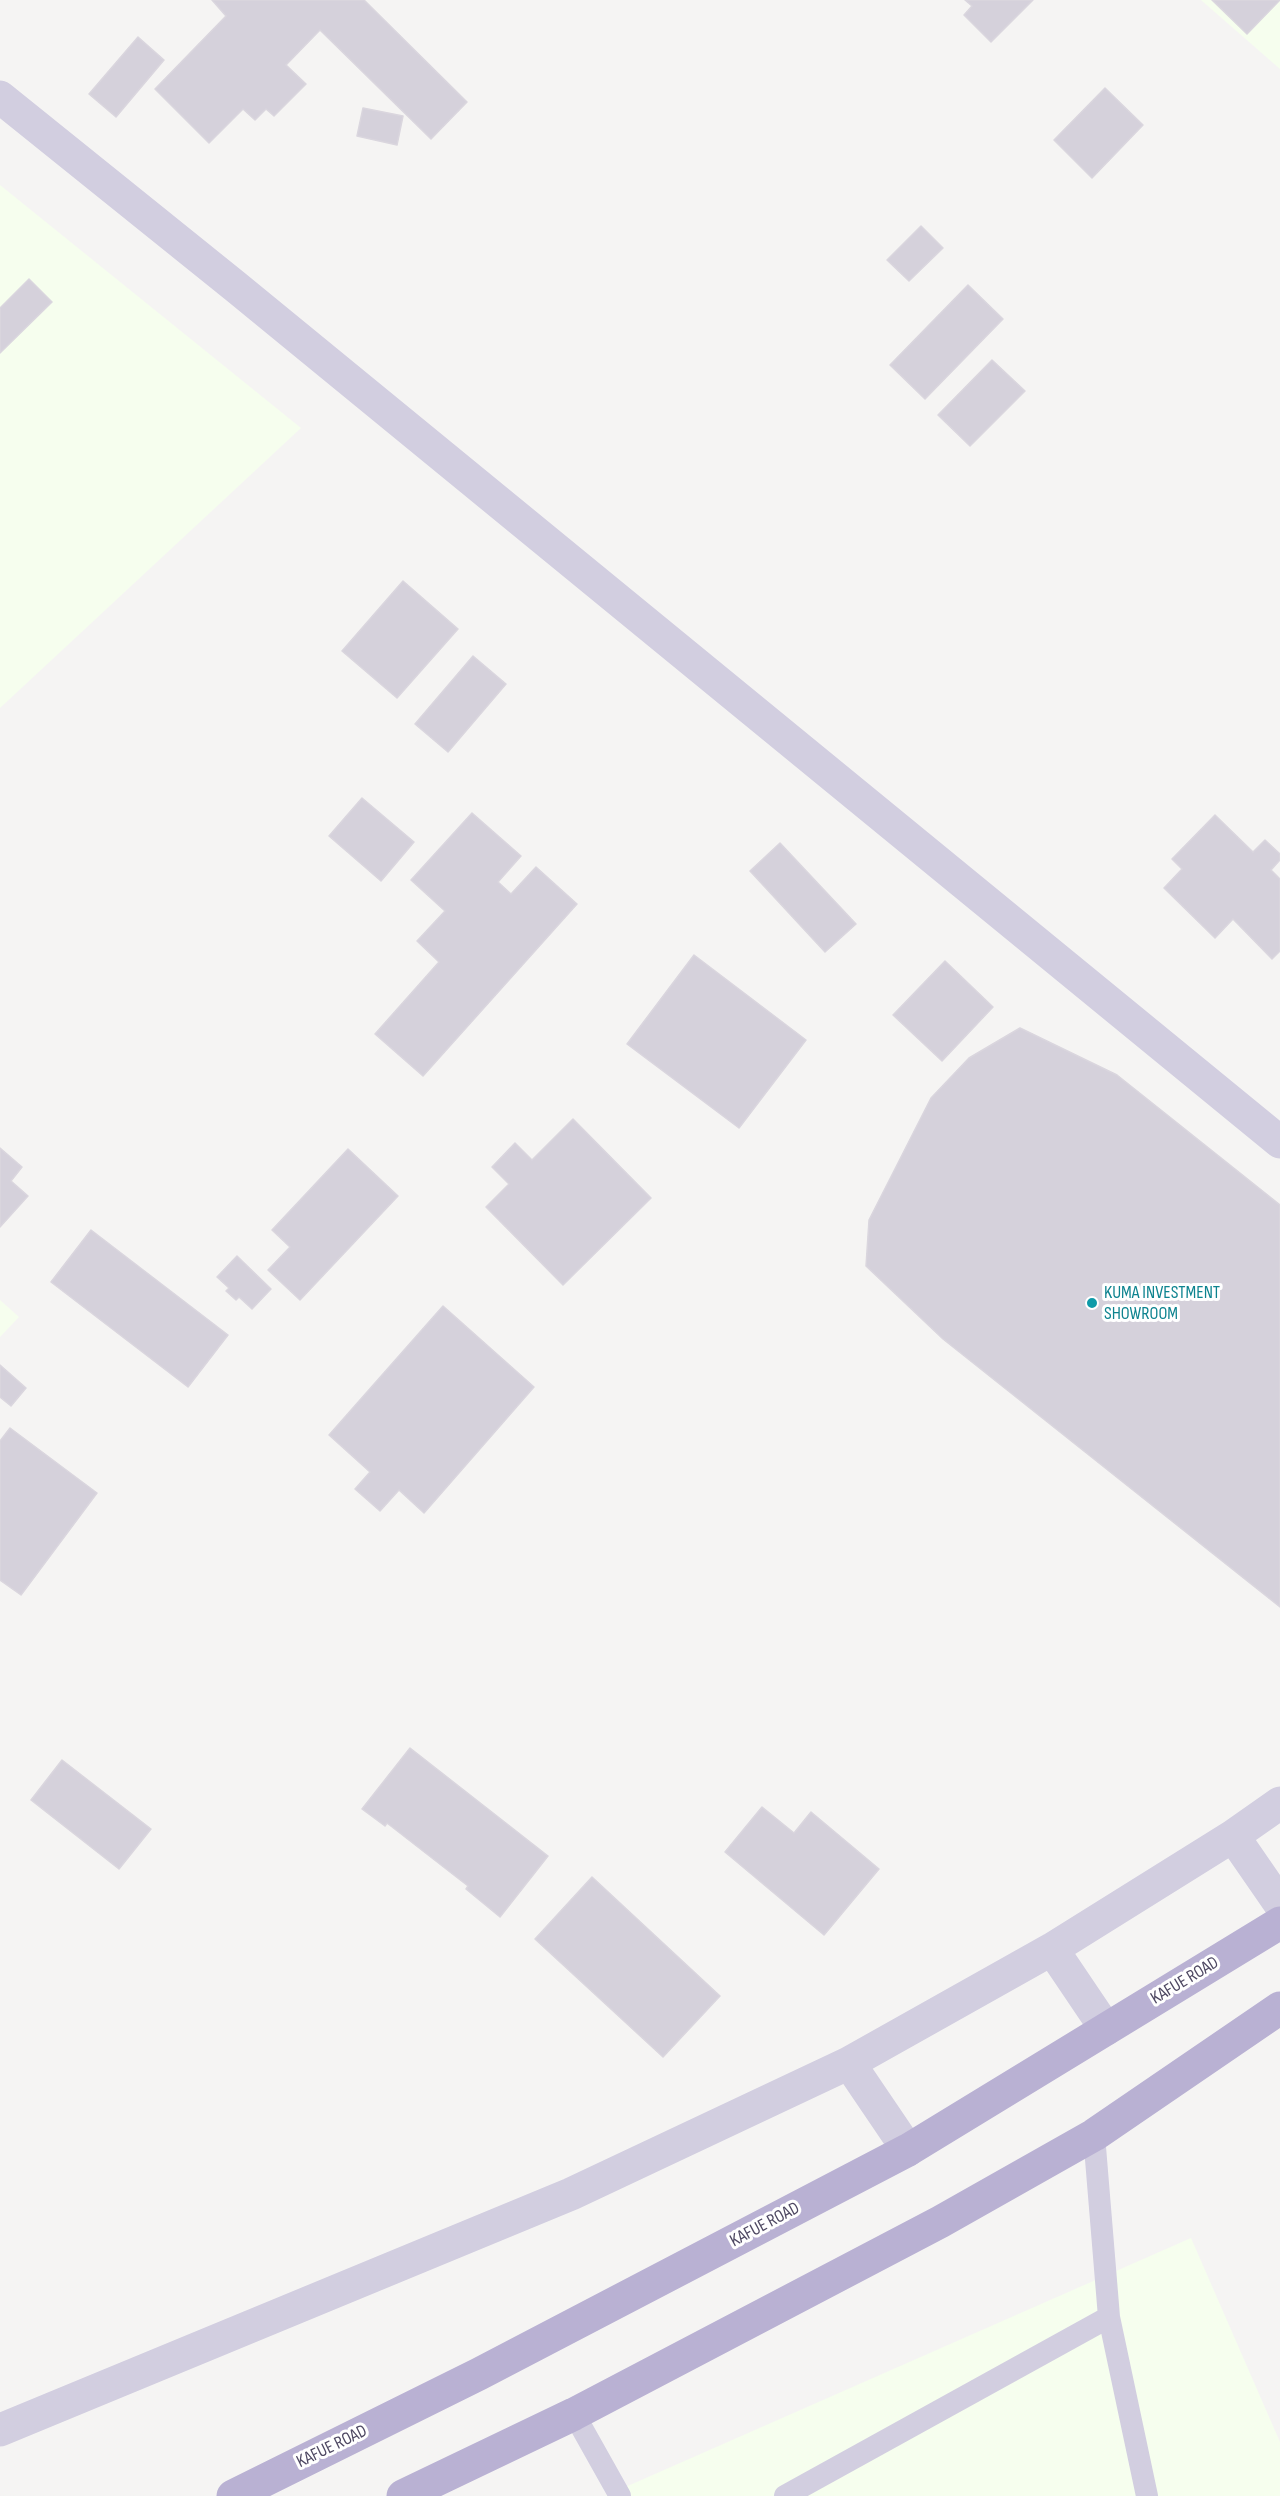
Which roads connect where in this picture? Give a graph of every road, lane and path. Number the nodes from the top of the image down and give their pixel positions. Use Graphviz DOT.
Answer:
graph roads {
  1 [pos="0,97"];
  2 [pos="1280,1142"];
  3 [pos="1280,1803"];
  4 [pos="1233,1836"];
  5 [pos="1280,1904"];
  6 [pos="1280,1923"];
  7 [pos="1052,1949"];
  8 [pos="1280,2008"];
  9 [pos="1106,2029"];
  10 [pos="849,2062"];
  11 [pos="1094,2135"];
  12 [pos="908,2150"];
  13 [pos="1110,2317"];
  14 [pos="574,2414"];
  15 [pos="0,2430"];
  16 [pos="233,2496"];
  17 [pos="403,2496"];
  18 [pos="620,2496"];
  19 [pos="785,2496"];
  20 [pos="1147,2496"];
  1 -- 2 [label="street"];
  3 -- 4 [label="street"];
  4 -- 5 [label="street"];
  4 -- 7 [label="street"];
  6 -- 9 [label="main road, KAFUE ROAD"];
  7 -- 9 [label="street"];
  7 -- 10 [label="street"];
  8 -- 11 [label="main road"];
  9 -- 12 [label="main road, KAFUE ROAD"];
  10 -- 12 [label="street"];
  10 -- 15 [label="street"];
  11 -- 13 [label="lane"];
  11 -- 14 [label="main road"];
  12 -- 16 [label="main road, KAFUE ROAD"];
  13 -- 19 [label="lane"];
  13 -- 20 [label="lane"];
  14 -- 17 [label="main road"];
  14 -- 18 [label="lane"];
}
